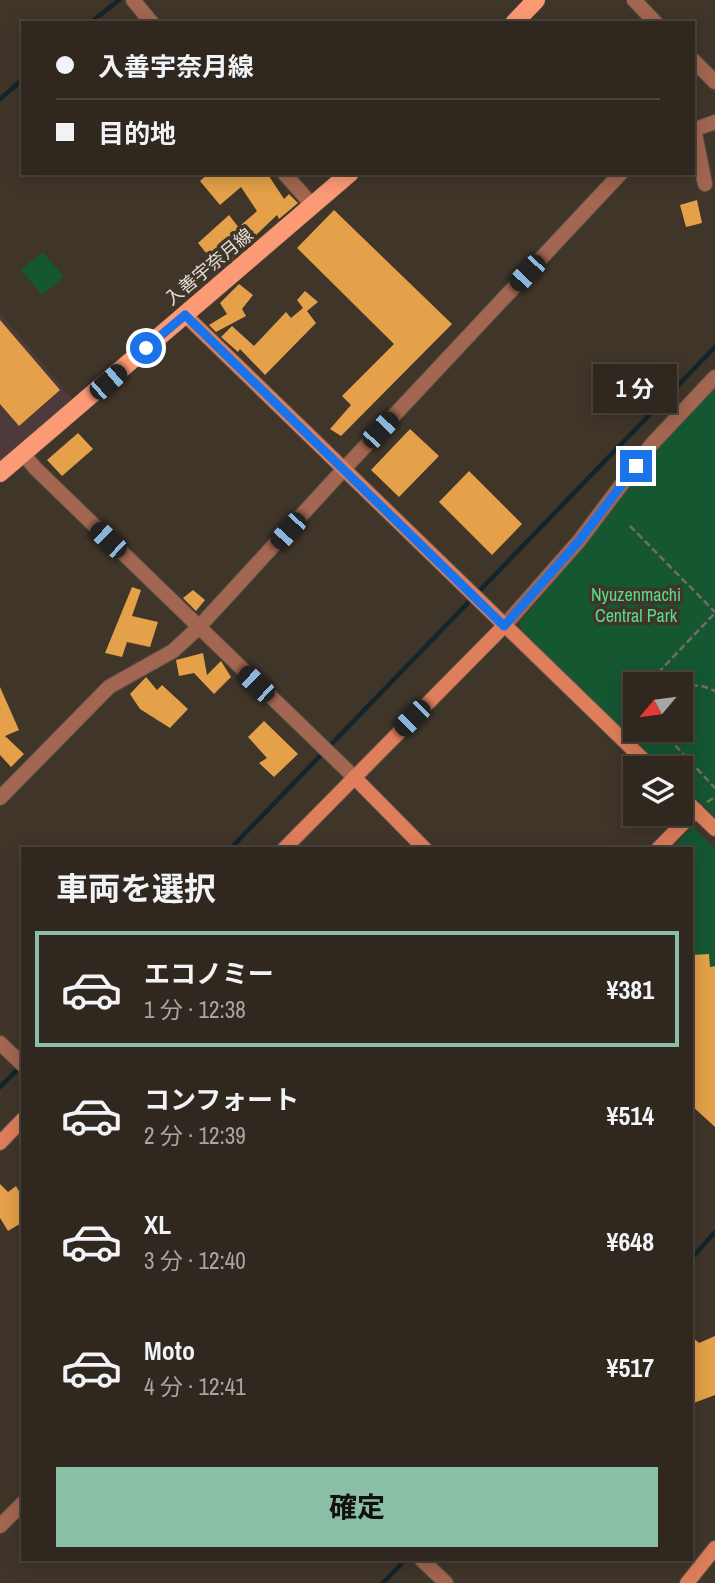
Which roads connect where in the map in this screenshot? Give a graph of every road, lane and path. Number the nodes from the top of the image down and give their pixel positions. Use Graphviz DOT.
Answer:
graph roads {
  1 [pos="132,0"];
  2 [pos="536,0"];
  3 [pos="634,0"];
  4 [pos="150,21"];
  5 [pos="516,21"];
  6 [pos="654,21"];
  7 [pos="695,62"];
  8 [pos="715,82"];
  9 [pos="715,122"];
  10 [pos="695,130"];
  11 [pos="695,135"];
  12 [pos="286,175"];
  13 [pos="348,175"];
  14 [pos="619,175"];
  15 [pos="705,184"];
  16 [pos="313,206"];
  17 [pos="185,315"];
  18 [pos="715,376"];
  19 [pos="23,453"];
  20 [pos="343,470"];
  21 [pos="0,473"];
  22 [pos="631,526"];
  23 [pos="715,612"];
  24 [pos="504,626"];
  25 [pos="198,628"];
  26 [pos="659,672"];
  27 [pos="693,684"];
  28 [pos="715,691"];
  29 [pos="673,742"];
  30 [pos="639,756"];
  31 [pos="354,777"];
  32 [pos="715,788"];
  33 [pos="0,798"];
  34 [pos="693,807"];
  35 [pos="696,810"];
  36 [pos="715,829"];
  37 [pos="286,847"];
  38 [pos="423,847"];
  39 [pos="659,847"];
  40 [pos="0,1042"];
  41 [pos="21,1063"];
  42 [pos="21,1121"];
  43 [pos="0,1143"];
  44 [pos="21,1505"];
  45 [pos="0,1526"];
  46 [pos="715,1548"];
  47 [pos="423,1561"];
  48 [pos="446,1583"];
  49 [pos="687,1583"];
  1 -- 4 [label="street"];
  2 -- 5 [label="main road"];
  3 -- 6 [label="street"];
  7 -- 8 [label="street"];
  9 -- 10 [label="street"];
  11 -- 15 [label="street"];
  12 -- 16 [label="street"];
  13 -- 16 [label="main road, 入善宇奈月線"];
  14 -- 20 [label="street"];
  16 -- 17 [label="main road, 入善宇奈月線"];
  17 -- 19 [label="main road, 入善宇奈月線"];
  17 -- 20 [label="street"];
  18 -- 24 [label="street"];
  19 -- 21 [label="main road, 入善宇奈月線"];
  19 -- 25 [label="street"];
  20 -- 24 [label="street"];
  20 -- 25 [label="street"];
  22 -- 23 [label="path"];
  23 -- 26 [label="path"];
  24 -- 30 [label="street"];
  24 -- 31 [label="street"];
  25 -- 31 [label="street"];
  25 -- 33 [label="street"];
  27 -- 28 [label="path"];
  29 -- 32 [label="path"];
  31 -- 37 [label="street"];
  31 -- 38 [label="street"];
  34 -- 35 [label="street"];
  35 -- 36 [label="street"];
  35 -- 39 [label="street"];
  40 -- 41 [label="street"];
  42 -- 43 [label="street"];
  44 -- 45 [label="street"];
  46 -- 49 [label="street"];
  47 -- 48 [label="street"];
}
